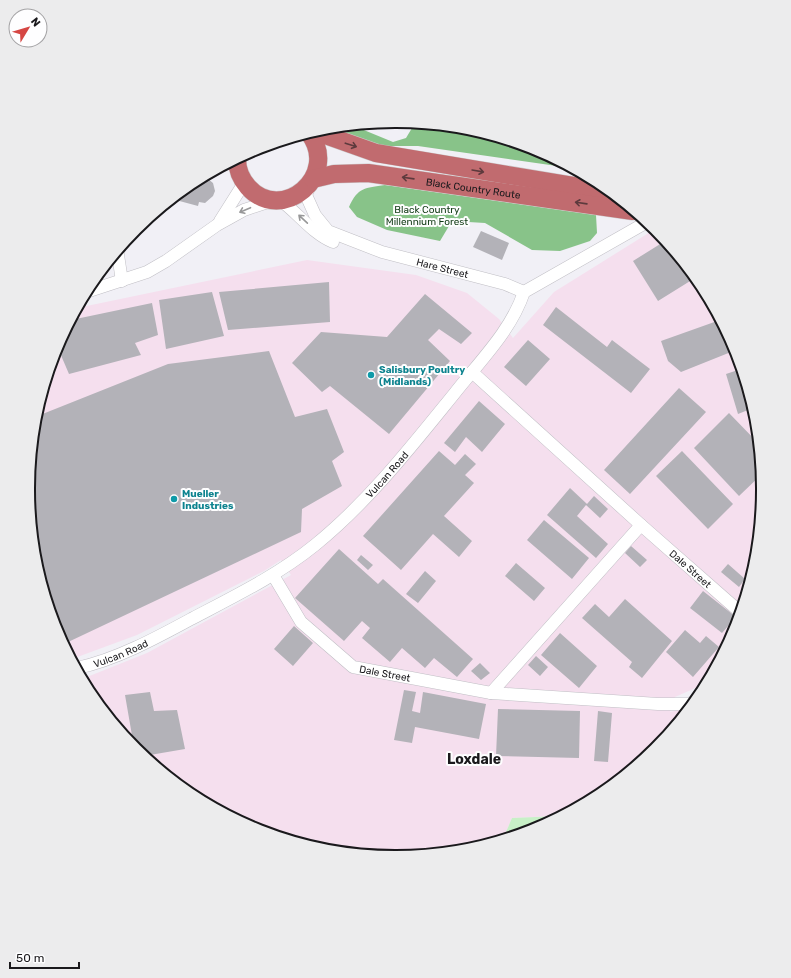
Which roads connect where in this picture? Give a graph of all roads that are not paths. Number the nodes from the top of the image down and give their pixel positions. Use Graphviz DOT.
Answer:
graph roads {
  1 [pos="324,135"];
  2 [pos="312,138"];
  3 [pos="237,165"];
  4 [pos="312,181"];
  5 [pos="244,183"];
  6 [pos="597,190"];
  7 [pos="278,200"];
  8 [pos="623,210"];
  9 [pos="217,225"];
  10 [pos="641,225"];
  11 [pos="361,245"];
  12 [pos="118,258"];
  13 [pos="122,281"];
  14 [pos="96,289"];
  15 [pos="524,292"];
  16 [pos="472,372"];
  17 [pos="641,525"];
  18 [pos="273,575"];
  19 [pos="736,608"];
  20 [pos="82,667"];
  21 [pos="491,693"];
  22 [pos="685,704"];
  1 -- 6 [label="highway, Black Country Route, one-way"];
  2 -- 4 [label="highway"];
  3 -- 5 [label="highway"];
  4 -- 7 [label="highway"];
  8 -- 4 [label="highway, Black Country Route, one-way"];
  4 -- 11 [label="street, Hare Street"];
  5 -- 7 [label="highway"];
  5 -- 9 [label="street"];
  7 -- 9 [label="street, one-way"];
  11 -- 7 [label="street, Hare Street, one-way"];
  9 -- 13 [label="street"];
  10 -- 15 [label="street"];
  11 -- 15 [label="street, Hare Street"];
  12 -- 13 [label="street"];
  13 -- 14 [label="street"];
  15 -- 16 [label="street, Vulcan Road"];
  16 -- 17 [label="street, Dale Street"];
  16 -- 18 [label="street, Vulcan Road"];
  17 -- 19 [label="street, Dale Street"];
  17 -- 21 [label="street"];
  18 -- 20 [label="street, Vulcan Road"];
  18 -- 21 [label="street, Dale Street"];
  21 -- 22 [label="street, Dale Street"];
}
